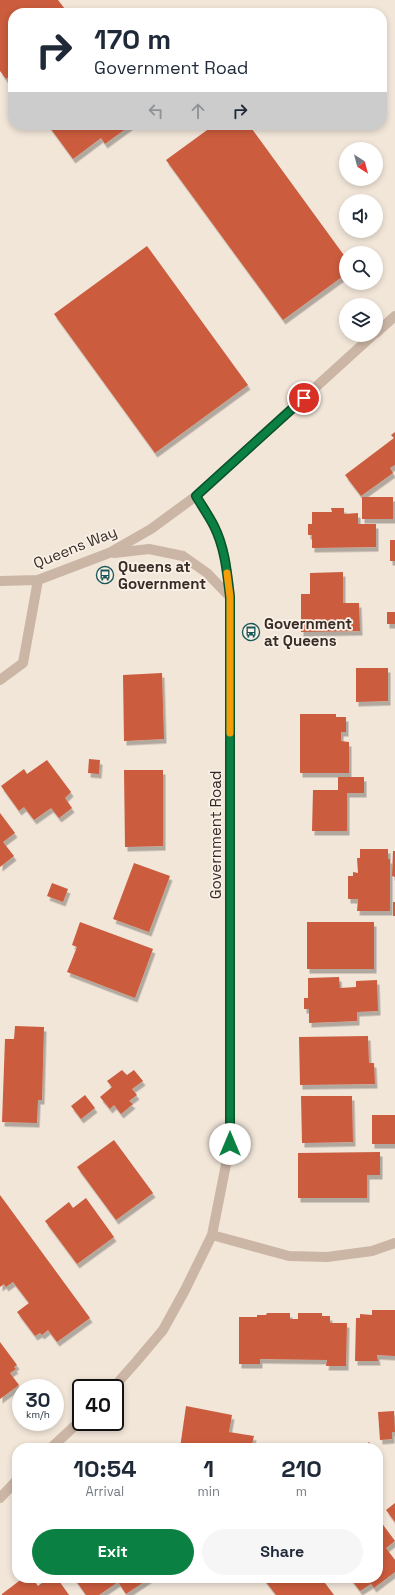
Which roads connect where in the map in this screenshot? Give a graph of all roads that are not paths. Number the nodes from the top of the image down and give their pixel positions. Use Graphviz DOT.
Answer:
graph roads {
  1 [pos="395,316"];
  2 [pos="383,327"];
  3 [pos="366,342"];
  4 [pos="196,496"];
  5 [pos="109,553"];
  6 [pos="38,580"];
  7 [pos="0,581"];
  8 [pos="230,597"];
  9 [pos="0,680"];
  10 [pos="212,1235"];
  11 [pos="395,1243"];
  12 [pos="121,1379"];
  13 [pos="72,1428"];
  14 [pos="56,1443"];
  15 [pos="12,1485"];
  16 [pos="0,1498"];
  1 -- 2 [label="street"];
  3 -- 4 [label="street"];
  4 -- 5 [label="street, Queens Way"];
  4 -- 8 [label="street, Government Road"];
  5 -- 6 [label="street, Queens Way"];
  5 -- 8 [label="street"];
  6 -- 7 [label="street, Queens Way"];
  6 -- 9 [label="street"];
  8 -- 10 [label="street, Government Road"];
  10 -- 11 [label="street"];
  10 -- 12 [label="street, Government Road"];
  13 -- 14 [label="street"];
  15 -- 16 [label="street"];
}
